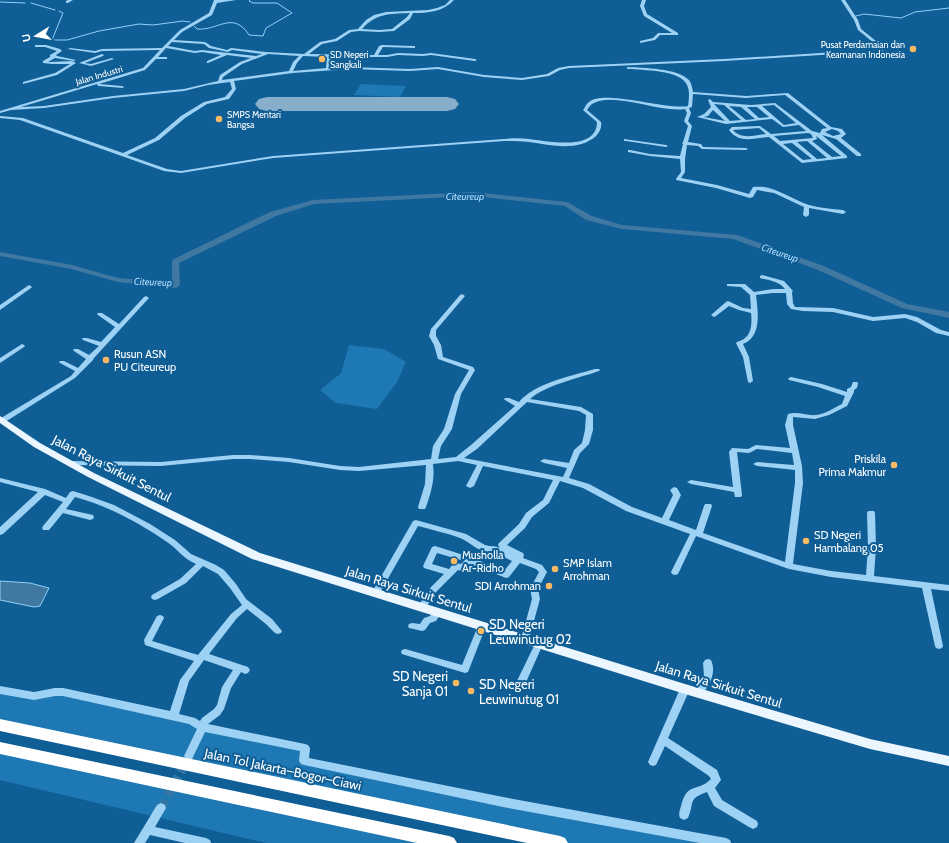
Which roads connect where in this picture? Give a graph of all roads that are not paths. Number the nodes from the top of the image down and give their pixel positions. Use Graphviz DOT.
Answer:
graph roads {
  1 [pos="234,0"];
  2 [pos="452,0"];
  3 [pos="644,0"];
  4 [pos="843,0"];
  5 [pos="216,1"];
  6 [pos="412,12"];
  7 [pos="359,30"];
  8 [pos="171,41"];
  9 [pos="641,42"];
  10 [pos="36,46"];
  11 [pos="404,46"];
  12 [pos="414,47"];
  13 [pos="164,48"];
  14 [pos="70,49"];
  15 [pos="356,49"];
  16 [pos="108,50"];
  17 [pos="265,53"];
  18 [pos="226,54"];
  19 [pos="304,54"];
  20 [pos="399,54"];
  21 [pos="44,55"];
  22 [pos="53,56"];
  23 [pos="329,56"];
  24 [pos="351,56"];
  25 [pos="375,56"];
  26 [pos="387,56"];
  27 [pos="255,57"];
  28 [pos="155,58"];
  29 [pos="166,58"];
  30 [pos="112,59"];
  31 [pos="78,60"];
  32 [pos="208,62"];
  33 [pos="671,62"];
  34 [pos="612,64"];
  35 [pos="382,65"];
  36 [pos="328,70"];
  37 [pos="292,72"];
  38 [pos="465,72"];
  39 [pos="677,75"];
  40 [pos="288,77"];
  41 [pos="232,80"];
  42 [pos="220,82"];
  43 [pos="24,83"];
  44 [pos="94,84"];
  45 [pos="122,87"];
  46 [pos="779,88"];
  47 [pos="690,94"];
  48 [pos="786,94"];
  49 [pos="709,96"];
  50 [pos="712,105"];
  51 [pos="726,105"];
  52 [pos="743,106"];
  53 [pos="759,106"];
  54 [pos="687,108"];
  55 [pos="12,109"];
  56 [pos="0,112"];
  57 [pos="706,115"];
  58 [pos="0,117"];
  59 [pos="773,118"];
  60 [pos="767,119"];
  61 [pos="711,120"];
  62 [pos="759,120"];
  63 [pos="745,121"];
  64 [pos="729,123"];
  65 [pos="799,124"];
  66 [pos="783,126"];
  67 [pos="744,127"];
  68 [pos="827,130"];
  69 [pos="813,133"];
  70 [pos="771,135"];
  71 [pos="755,137"];
  72 [pos="840,137"];
  73 [pos="626,140"];
  74 [pos="808,140"];
  75 [pos="793,141"];
  76 [pos="642,143"];
  77 [pos="684,143"];
  78 [pos="779,143"];
  79 [pos="666,146"];
  80 [pos="746,149"];
  81 [pos="630,151"];
  82 [pos="637,153"];
  83 [pos="861,154"];
  84 [pos="123,155"];
  85 [pos="681,158"];
  86 [pos="830,158"];
  87 [pos="816,160"];
  88 [pos="806,206"];
  89 [pos="842,212"];
  90 [pos="806,215"];
  91 [pos="762,277"];
  92 [pos="729,285"];
  93 [pos="29,287"];
  94 [pos="790,291"];
  95 [pos="753,294"];
  96 [pos="462,296"];
  97 [pos="146,298"];
  98 [pos="0,308"];
  99 [pos="755,312"];
  100 [pos="100,314"];
  101 [pos="714,315"];
  102 [pos="119,327"];
  103 [pos="949,334"];
  104 [pos="85,339"];
  105 [pos="103,345"];
  106 [pos="22,346"];
  107 [pos="76,350"];
  108 [pos="91,359"];
  109 [pos="0,361"];
  110 [pos="62,362"];
  111 [pos="597,370"];
  112 [pos="79,371"];
  113 [pos="791,379"];
  114 [pos="750,381"];
  115 [pos="855,383"];
  116 [pos="849,395"];
  117 [pos="507,399"];
  118 [pos="521,402"];
  119 [pos="2,421"];
  120 [pos="795,451"];
  121 [pos="458,459"];
  122 [pos="432,460"];
  123 [pos="544,461"];
  124 [pos="69,463"];
  125 [pos="481,464"];
  126 [pos="757,464"];
  127 [pos="570,466"];
  128 [pos="798,468"];
  129 [pos="0,480"];
  130 [pos="561,480"];
  131 [pos="691,482"];
  132 [pos="470,486"];
  133 [pos="674,490"];
  134 [pos="43,492"];
  135 [pos="68,501"];
  136 [pos="708,506"];
  137 [pos="422,507"];
  138 [pos="61,510"];
  139 [pos="870,513"];
  140 [pos="90,517"];
  141 [pos="665,521"];
  142 [pos="46,528"];
  143 [pos="0,532"];
  144 [pos="696,533"];
  145 [pos="515,559"];
  146 [pos="470,560"];
  147 [pos="202,563"];
  148 [pos="789,566"];
  149 [pos="450,572"];
  150 [pos="674,572"];
  151 [pos="870,578"];
  152 [pos="926,585"];
  153 [pos="949,588"];
  154 [pos="375,594"];
  155 [pos="155,597"];
  156 [pos="247,605"];
  157 [pos="421,608"];
  158 [pos="437,613"];
  159 [pos="160,618"];
  160 [pos="412,626"];
  161 [pos="482,626"];
  162 [pos="278,631"];
  163 [pos="526,640"];
  164 [pos="539,644"];
  165 [pos="939,646"];
  166 [pos="405,652"];
  167 [pos="201,657"];
  168 [pos="708,663"];
  169 [pos="518,689"];
  170 [pos="685,689"];
  171 [pos="0,690"];
  172 [pos="698,693"];
  173 [pos="172,716"];
  174 [pos="0,725"];
  175 [pos="202,727"];
  176 [pos="663,739"];
  177 [pos="0,748"];
  178 [pos="189,756"];
  179 [pos="949,761"];
  180 [pos="653,762"];
  181 [pos="709,787"];
  182 [pos="161,808"];
  183 [pos="684,815"];
  184 [pos="753,824"];
  185 [pos="148,830"];
  186 [pos="139,843"];
  187 [pos="206,843"];
  188 [pos="449,843"];
  189 [pos="560,843"];
  190 [pos="726,843"];
  1 -- 5 [label="street"];
  2 -- 6 [label="street"];
  3 -- 9 [label="street"];
  4 -- 33 [label="street"];
  5 -- 8 [label="street, Jalan Industri"];
  6 -- 7 [label="street"];
  6 -- 7 [label="street"];
  7 -- 19 [label="street"];
  8 -- 13 [label="street, Jalan Industri"];
  8 -- 17 [label="street"];
  10 -- 22 [label="street"];
  11 -- 12 [label="street"];
  11 -- 20 [label="street"];
  11 -- 25 [label="street"];
  13 -- 16 [label="street"];
  13 -- 18 [label="street"];
  13 -- 28 [label="street, Jalan Industri"];
  14 -- 16 [label="street"];
  15 -- 24 [label="street"];
  16 -- 30 [label="street"];
  17 -- 19 [label="street"];
  17 -- 27 [label="street"];
  18 -- 27 [label="street"];
  18 -- 32 [label="street"];
  19 -- 23 [label="street"];
  19 -- 37 [label="street"];
  20 -- 26 [label="street"];
  20 -- 38 [label="street"];
  21 -- 22 [label="street"];
  22 -- 31 [label="street"];
  22 -- 43 [label="street"];
  23 -- 24 [label="street"];
  23 -- 36 [label="street"];
  24 -- 25 [label="street"];
  25 -- 26 [label="street"];
  26 -- 35 [label="street"];
  27 -- 42 [label="street"];
  28 -- 29 [label="street"];
  28 -- 44 [label="street, Jalan Industri"];
  33 -- 34 [label="street"];
  33 -- 39 [label="street"];
  34 -- 38 [label="street"];
  34 -- 39 [label="street"];
  35 -- 36 [label="street"];
  35 -- 38 [label="street"];
  36 -- 37 [label="street"];
  37 -- 40 [label="street"];
  37 -- 41 [label="street"];
  39 -- 47 [label="street"];
  41 -- 42 [label="street"];
  41 -- 84 [label="street"];
  42 -- 55 [label="street"];
  44 -- 45 [label="street"];
  44 -- 55 [label="street, Jalan Industri"];
  46 -- 48 [label="street"];
  47 -- 49 [label="street"];
  47 -- 54 [label="street"];
  48 -- 49 [label="street"];
  48 -- 68 [label="street"];
  49 -- 50 [label="street"];
  49 -- 68 [label="street"];
  50 -- 51 [label="street"];
  50 -- 57 [label="street"];
  50 -- 64 [label="street"];
  51 -- 52 [label="street"];
  51 -- 63 [label="street"];
  52 -- 53 [label="street"];
  52 -- 62 [label="street"];
  53 -- 59 [label="street"];
  53 -- 65 [label="street"];
  54 -- 77 [label="street"];
  54 -- 84 [label="street"];
  55 -- 56 [label="street, Jalan Industri"];
  57 -- 61 [label="street"];
  57 -- 61 [label="street"];
  58 -- 84 [label="street"];
  59 -- 60 [label="street"];
  59 -- 66 [label="street"];
  60 -- 62 [label="street"];
  60 -- 66 [label="street"];
  61 -- 64 [label="street"];
  62 -- 63 [label="street"];
  63 -- 64 [label="street"];
  65 -- 66 [label="street"];
  65 -- 69 [label="street"];
  67 -- 70 [label="street"];
  67 -- 71 [label="street"];
  67 -- 71 [label="street"];
  68 -- 69 [label="street"];
  68 -- 72 [label="street"];
  68 -- 72 [label="street"];
  69 -- 70 [label="street"];
  69 -- 74 [label="street"];
  69 -- 86 [label="street"];
  70 -- 71 [label="street"];
  70 -- 78 [label="street"];
  72 -- 83 [label="street"];
  73 -- 76 [label="street"];
  74 -- 75 [label="street"];
  74 -- 86 [label="street"];
  75 -- 78 [label="street"];
  75 -- 87 [label="street"];
  76 -- 79 [label="street"];
  76 -- 82 [label="street"];
  77 -- 80 [label="street"];
  77 -- 85 [label="street"];
  78 -- 87 [label="street"];
  81 -- 82 [label="street"];
  82 -- 85 [label="street"];
  85 -- 88 [label="street"];
  86 -- 87 [label="street"];
  88 -- 89 [label="street"];
  88 -- 90 [label="street"];
  91 -- 94 [label="street"];
  92 -- 95 [label="street"];
  93 -- 98 [label="street"];
  94 -- 95 [label="street"];
  94 -- 103 [label="street"];
  95 -- 99 [label="street"];
  96 -- 122 [label="street"];
  97 -- 102 [label="street"];
  99 -- 101 [label="street"];
  99 -- 114 [label="street"];
  100 -- 102 [label="street"];
  102 -- 105 [label="street"];
  104 -- 105 [label="street"];
  105 -- 108 [label="street"];
  106 -- 109 [label="street"];
  107 -- 108 [label="street"];
  108 -- 112 [label="street"];
  110 -- 112 [label="street"];
  111 -- 118 [label="street"];
  112 -- 119 [label="street"];
  113 -- 116 [label="street"];
  115 -- 116 [label="street"];
  116 -- 120 [label="street"];
  117 -- 118 [label="street"];
  118 -- 121 [label="street"];
  118 -- 127 [label="street"];
  119 -- 124 [label="main road, Jalan Raya Sirkuit Sentul"];
  120 -- 128 [label="street"];
  120 -- 131 [label="street"];
  121 -- 122 [label="street"];
  121 -- 125 [label="street"];
  122 -- 124 [label="street"];
  122 -- 137 [label="street"];
  123 -- 127 [label="street"];
  124 -- 154 [label="main road, Jalan Raya Sirkuit Sentul"];
  125 -- 130 [label="street"];
  125 -- 132 [label="street"];
  126 -- 128 [label="street"];
  127 -- 130 [label="street"];
  128 -- 148 [label="street"];
  129 -- 134 [label="street"];
  130 -- 141 [label="street"];
  130 -- 145 [label="street"];
  133 -- 141 [label="street"];
  134 -- 135 [label="street"];
  134 -- 143 [label="street"];
  135 -- 138 [label="street"];
  135 -- 147 [label="street"];
  136 -- 144 [label="street"];
  138 -- 140 [label="street"];
  138 -- 142 [label="street"];
  139 -- 151 [label="street"];
  141 -- 144 [label="street"];
  144 -- 148 [label="street"];
  144 -- 150 [label="street"];
  145 -- 146 [label="street"];
  145 -- 154 [label="street"];
  145 -- 163 [label="street"];
  146 -- 149 [label="street"];
  146 -- 149 [label="street"];
  147 -- 155 [label="street"];
  147 -- 156 [label="street"];
  148 -- 151 [label="street"];
  149 -- 157 [label="street"];
  151 -- 152 [label="street"];
  152 -- 153 [label="street"];
  152 -- 165 [label="street"];
  154 -- 157 [label="main road, Jalan Raya Sirkuit Sentul"];
  156 -- 162 [label="street"];
  156 -- 167 [label="street"];
  157 -- 158 [label="main road, Jalan Raya Sirkuit Sentul"];
  158 -- 160 [label="street"];
  158 -- 161 [label="main road, Jalan Raya Sirkuit Sentul"];
  159 -- 167 [label="street"];
  161 -- 163 [label="main road, Jalan Raya Sirkuit Sentul"];
  161 -- 166 [label="street"];
  163 -- 164 [label="main road, Jalan Raya Sirkuit Sentul"];
  164 -- 169 [label="street"];
  164 -- 170 [label="main road, Jalan Raya Sirkuit Sentul"];
  167 -- 173 [label="street"];
  167 -- 175 [label="street"];
  168 -- 172 [label="street"];
  170 -- 172 [label="main road, Jalan Raya Sirkuit Sentul"];
  170 -- 176 [label="street"];
  171 -- 173 [label="street"];
  172 -- 179 [label="main road, Jalan Raya Sirkuit Sentul"];
  173 -- 175 [label="street"];
  174 -- 189 [label="highway, Jalan Tol Jakarta–Bogor–Ciawi"];
  175 -- 178 [label="street"];
  175 -- 190 [label="street"];
  176 -- 180 [label="street"];
  176 -- 181 [label="street"];
  177 -- 188 [label="highway"];
  181 -- 183 [label="street"];
  181 -- 184 [label="street"];
  182 -- 185 [label="street"];
  185 -- 186 [label="street"];
  185 -- 187 [label="street"];
}
